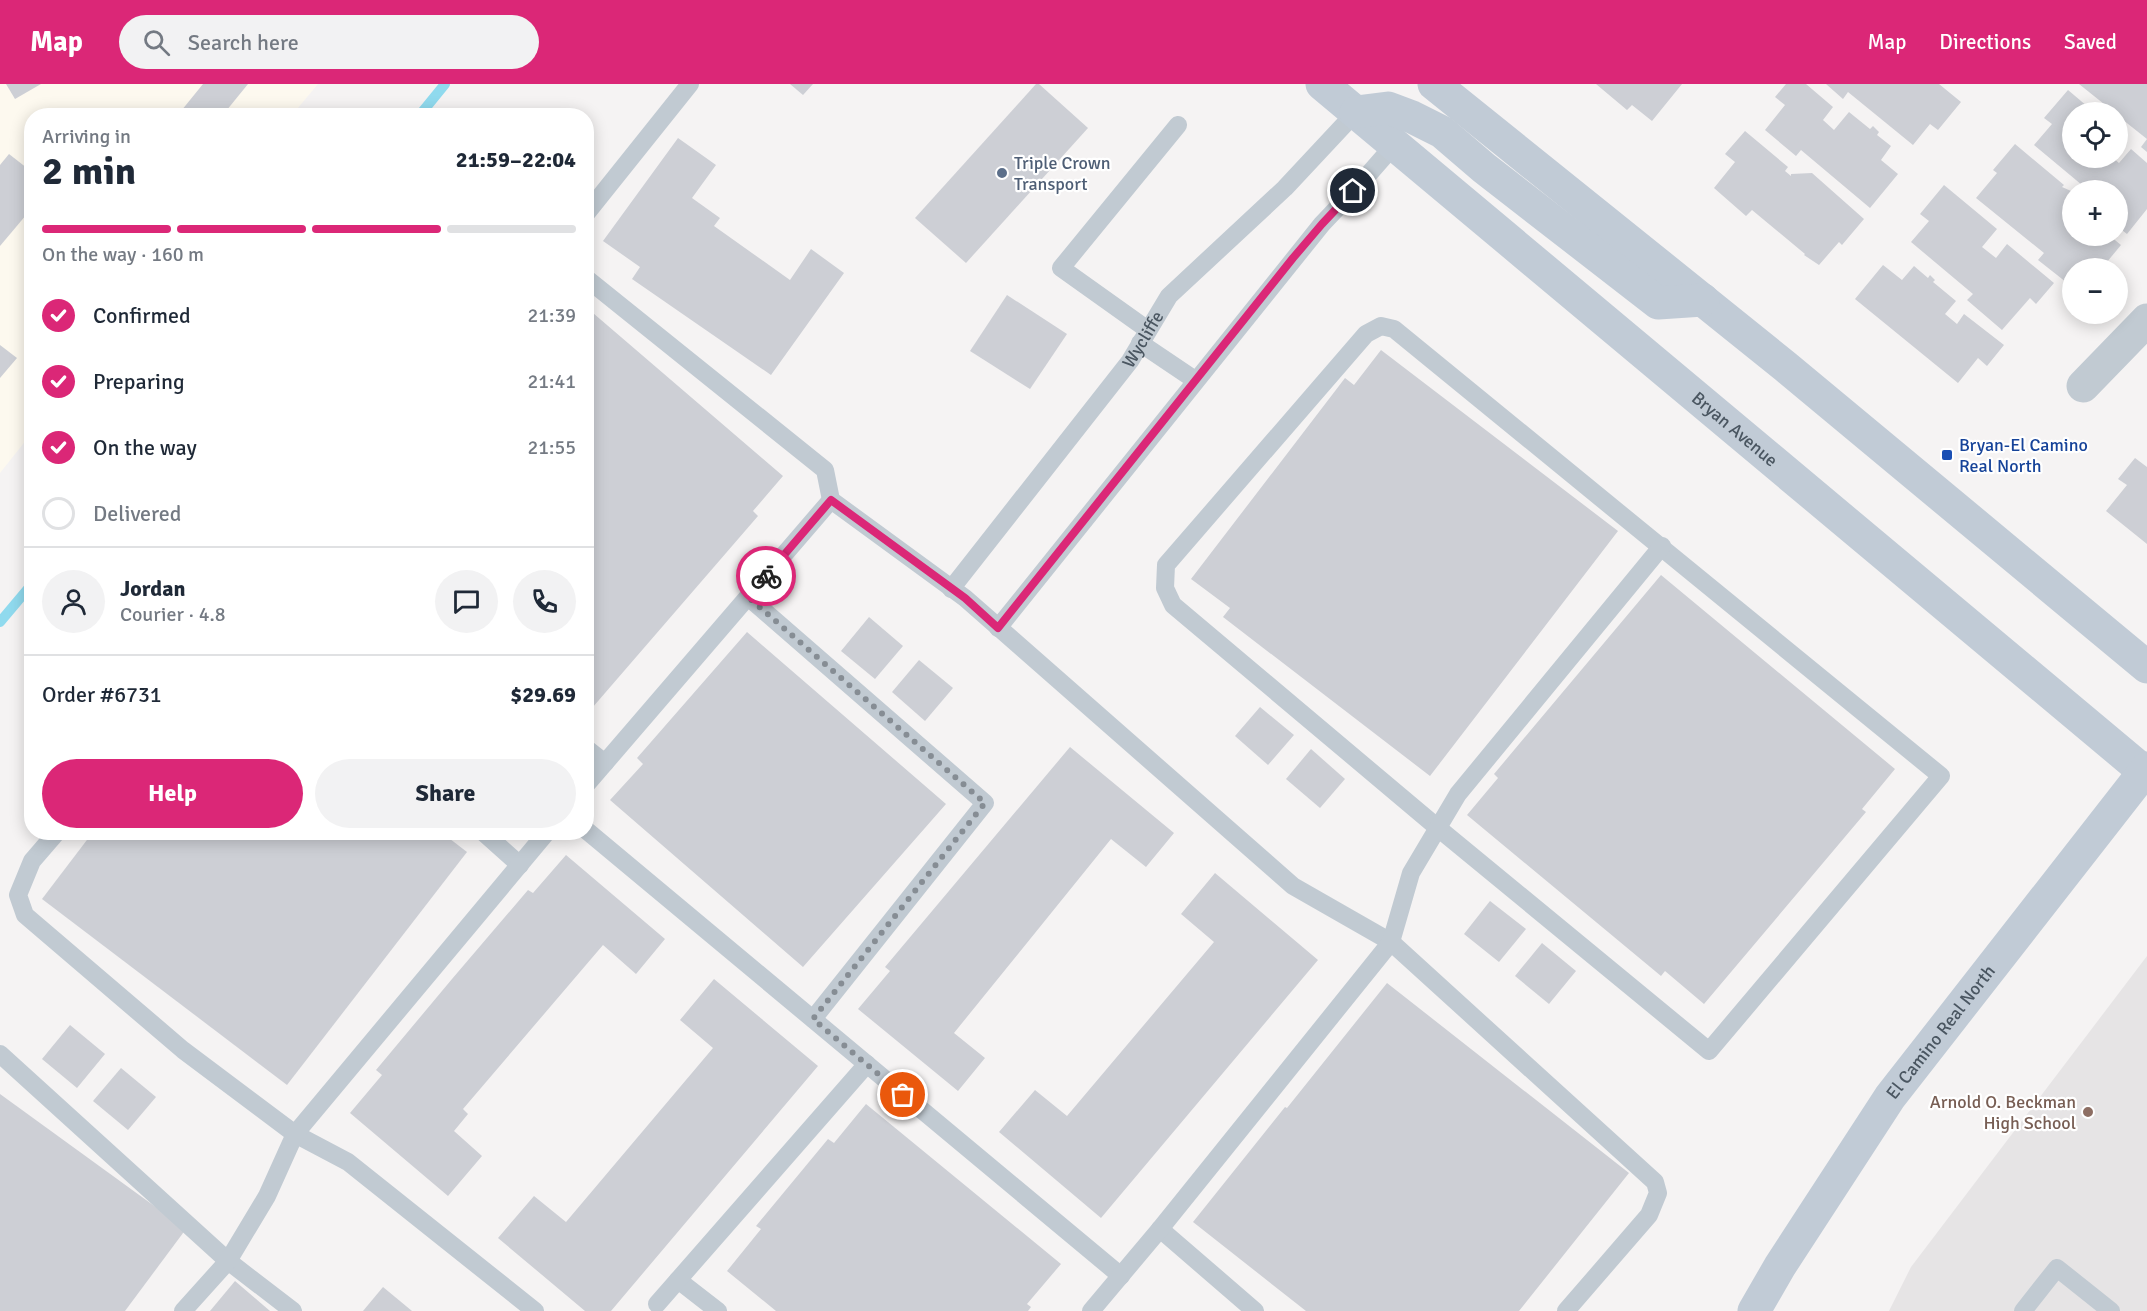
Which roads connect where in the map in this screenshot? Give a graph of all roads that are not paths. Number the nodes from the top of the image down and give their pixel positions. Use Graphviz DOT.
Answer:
graph roads {
  1 [pos="690,84"];
  2 [pos="1322,84"];
  3 [pos="1434,84"];
  4 [pos="1356,112"];
  5 [pos="1178,125"];
  6 [pos="1395,144"];
  7 [pos="594,203"];
  8 [pos="594,284"];
  9 [pos="1703,300"];
  10 [pos="2147,320"];
  11 [pos="1144,337"];
  12 [pos="1195,380"];
  13 [pos="2083,386"];
  14 [pos="831,500"];
  15 [pos="1662,546"];
  16 [pos="951,589"];
  17 [pos="748,597"];
  18 [pos="998,628"];
  19 [pos="2147,668"];
  20 [pos="594,754"];
  21 [pos="605,763"];
  22 [pos="2146,771"];
  23 [pos="594,776"];
  24 [pos="1438,828"];
  25 [pos="594,837"];
  26 [pos="50,840"];
  27 [pos="492,840"];
  28 [pos="540,840"];
  29 [pos="520,865"];
  30 [pos="1391,942"];
  31 [pos="813,1019"];
  32 [pos="0,1054"];
  33 [pos="867,1064"];
  34 [pos="295,1134"];
  35 [pos="1160,1229"];
  36 [pos="228,1261"];
  37 [pos="1121,1276"];
  38 [pos="678,1280"];
  39 [pos="657,1304"];
  40 [pos="183,1311"];
  41 [pos="293,1311"];
  42 [pos="535,1311"];
  43 [pos="718,1311"];
  44 [pos="1091,1311"];
  45 [pos="1255,1311"];
  46 [pos="1566,1311"];
  47 [pos="1754,1311"];
  48 [pos="2023,1311"];
  49 [pos="2111,1311"];
  1 -- 7 [label="lane"];
  2 -- 4 [label="main road, Bryan Avenue"];
  3 -- 9 [label="main road"];
  4 -- 6 [label="main road, Bryan Avenue"];
  4 -- 9 [label="main road"];
  4 -- 11 [label="lane, Wycliffe"];
  5 -- 11 [label="lane"];
  6 -- 12 [label="lane"];
  6 -- 22 [label="main road, Bryan Avenue"];
  8 -- 14 [label="lane"];
  9 -- 19 [label="main road"];
  10 -- 13 [label="street"];
  11 -- 12 [label="lane"];
  11 -- 16 [label="lane, Wycliffe"];
  12 -- 18 [label="lane"];
  14 -- 16 [label="lane"];
  14 -- 17 [label="lane"];
  15 -- 24 [label="lane"];
  15 -- 24 [label="lane"];
  15 -- 24 [label="lane"];
  16 -- 18 [label="lane"];
  17 -- 21 [label="lane"];
  17 -- 31 [label="lane"];
  18 -- 30 [label="lane"];
  20 -- 21 [label="lane"];
  21 -- 23 [label="lane"];
  22 -- 47 [label="main road, El Camino Real North"];
  24 -- 30 [label="lane"];
  25 -- 31 [label="lane"];
  26 -- 34 [label="lane"];
  27 -- 29 [label="lane"];
  28 -- 29 [label="lane"];
  29 -- 34 [label="lane"];
  30 -- 35 [label="lane"];
  30 -- 46 [label="lane"];
  31 -- 33 [label="lane"];
  32 -- 36 [label="lane"];
  33 -- 37 [label="lane"];
  33 -- 38 [label="lane"];
  34 -- 36 [label="lane"];
  34 -- 42 [label="lane"];
  35 -- 37 [label="lane"];
  35 -- 45 [label="lane"];
  36 -- 40 [label="lane"];
  36 -- 41 [label="lane"];
  37 -- 44 [label="lane"];
  38 -- 39 [label="lane"];
  38 -- 43 [label="lane"];
  48 -- 49 [label="lane"];
}
